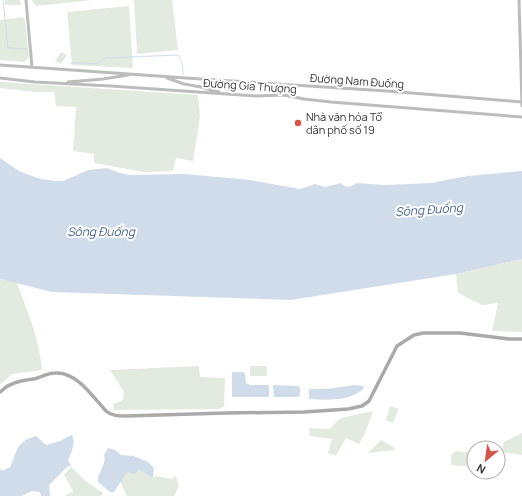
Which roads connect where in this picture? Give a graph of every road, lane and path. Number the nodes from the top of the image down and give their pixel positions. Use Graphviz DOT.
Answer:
graph roads {
  1 [pos="26,0"];
  2 [pos="519,0"];
  3 [pos="0,64"];
  4 [pos="32,67"];
  5 [pos="132,74"];
  6 [pos="163,76"];
  7 [pos="0,78"];
  8 [pos="53,83"];
  9 [pos="225,94"];
  10 [pos="522,102"];
  11 [pos="522,106"];
  12 [pos="522,118"];
  13 [pos="522,339"];
  14 [pos="0,392"];
  1 -- 4 [label="street"];
  2 -- 10 [label="street"];
  3 -- 4 [label="street, Đường Nam Đuống"];
  4 -- 5 [label="street, Đường Nam Đuống"];
  5 -- 6 [label="street, Đường Nam Đuống"];
  5 -- 8 [label="street"];
  6 -- 9 [label="street"];
  6 -- 10 [label="street, Đường Nam Đuống"];
  7 -- 8 [label="street, Đường Gia Thượng"];
  8 -- 9 [label="street, Đường Gia Thượng"];
  9 -- 12 [label="street, Đường Gia Thượng"];
  10 -- 11 [label="street"];
  13 -- 14 [label="main road"];
}
